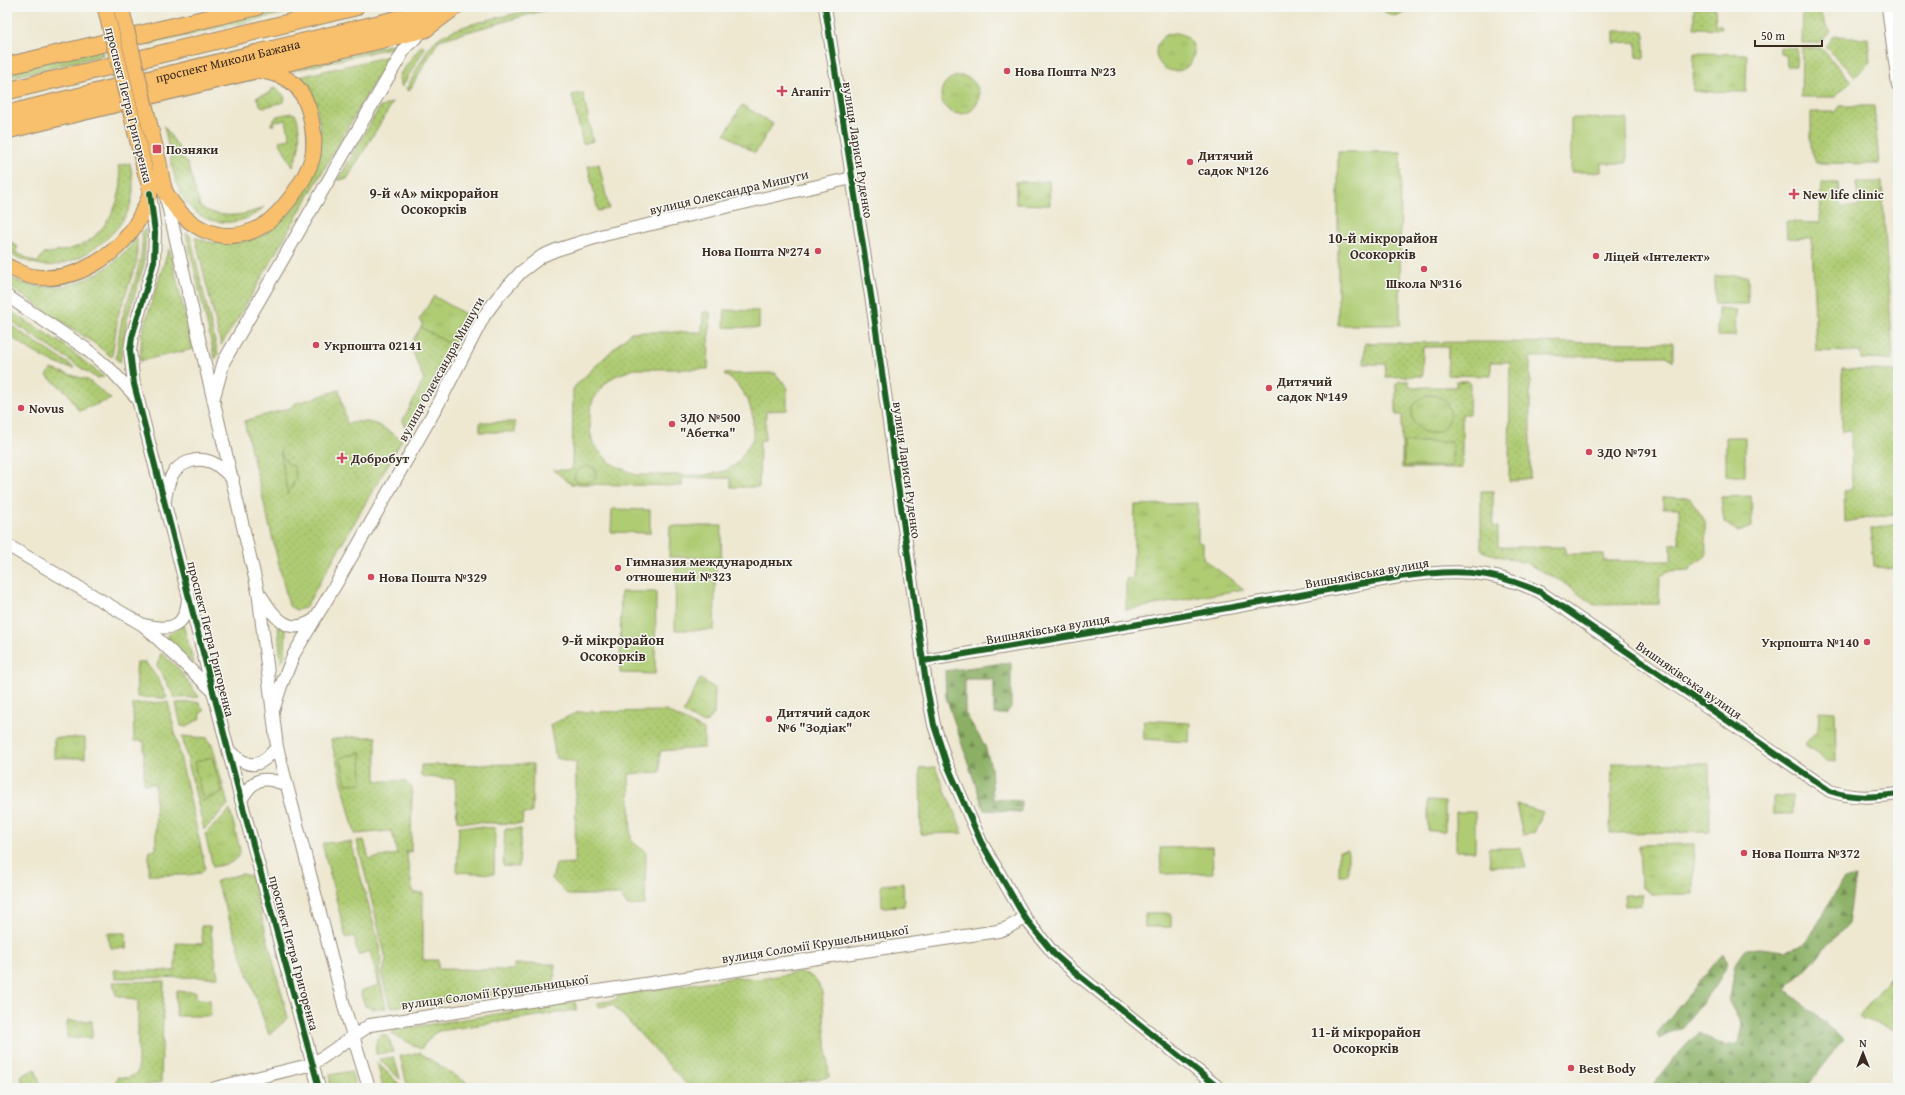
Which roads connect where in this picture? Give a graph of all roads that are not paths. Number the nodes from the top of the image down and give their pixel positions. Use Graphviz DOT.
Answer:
graph roads {
  1 [pos="105,7"];
  2 [pos="121,7"];
  3 [pos="256,7"];
  4 [pos="355,7"];
  5 [pos="448,7"];
  6 [pos="454,7"];
  7 [pos="825,7"];
  8 [pos="1888,7"];
  9 [pos="425,29"];
  10 [pos="7,66"];
  11 [pos="253,70"];
  12 [pos="1898,84"];
  13 [pos="7,91"];
  14 [pos="7,114"];
  15 [pos="7,130"];
  16 [pos="852,178"];
  17 [pos="165,192"];
  18 [pos="150,193"];
  19 [pos="7,266"];
  20 [pos="7,296"];
  21 [pos="137,398"];
  22 [pos="214,398"];
  23 [pos="233,479"];
  24 [pos="164,502"];
  25 [pos="7,545"];
  26 [pos="258,591"];
  27 [pos="189,594"];
  28 [pos="316,618"];
  29 [pos="143,625"];
  30 [pos="923,661"];
  31 [pos="213,691"];
  32 [pos="272,715"];
  33 [pos="277,747"];
  34 [pos="228,750"];
  35 [pos="286,786"];
  36 [pos="1898,794"];
  37 [pos="241,800"];
  38 [pos="1015,903"];
  39 [pos="1025,918"];
  40 [pos="998,931"];
  41 [pos="354,1036"];
  42 [pos="313,1064"];
  43 [pos="215,1088"];
  44 [pos="318,1088"];
  45 [pos="369,1088"];
  46 [pos="1219,1088"];
  1 -- 18 [label="main road, проспект Петра Григоренка, bridge"];
  2 -- 17 [label="main road, проспект Петра Григоренка, bridge"];
  3 -- 10 [label="highway"];
  4 -- 13 [label="highway, проспект Миколи Бажана"];
  5 -- 14 [label="highway, проспект Миколи Бажана"];
  6 -- 9 [label="highway"];
  7 -- 16 [label="street, вулиця Лариси Руденко"];
  8 -- 12 [label="street"];
  9 -- 11 [label="highway"];
  9 -- 22 [label="street"];
  11 -- 15 [label="highway"];
  11 -- 17 [label="main road"];
  16 -- 28 [label="street, вулиця Олександра Мишуги"];
  16 -- 30 [label="street, вулиця Лариси Руденко"];
  17 -- 22 [label="street, проспект Петра Григоренка"];
  18 -- 19 [label="main road"];
  18 -- 21 [label="street, проспект Петра Григоренка"];
  20 -- 21 [label="street"];
  21 -- 24 [label="street, проспект Петра Григоренка"];
  22 -- 23 [label="street, проспект Петра Григоренка"];
  23 -- 24 [label="street"];
  23 -- 26 [label="street, проспект Петра Григоренка"];
  24 -- 27 [label="street, проспект Петра Григоренка"];
  25 -- 29 [label="street"];
  26 -- 28 [label="street"];
  26 -- 32 [label="street, проспект Петра Григоренка"];
  27 -- 29 [label="street"];
  27 -- 31 [label="street, проспект Петра Григоренка"];
  28 -- 32 [label="street, вулиця Олександра Мишуги"];
  29 -- 31 [label="street"];
  30 -- 36 [label="street, Вишняківська вулиця"];
  30 -- 38 [label="street, вулиця Лариси Руденко"];
  31 -- 34 [label="street, проспект Петра Григоренка"];
  32 -- 33 [label="street, проспект Петра Григоренка"];
  33 -- 34 [label="street"];
  33 -- 35 [label="street, проспект Петра Григоренка"];
  34 -- 37 [label="street, проспект Петра Григоренка"];
  35 -- 37 [label="street"];
  35 -- 41 [label="street, проспект Петра Григоренка"];
  37 -- 42 [label="street, проспект Петра Григоренка"];
  38 -- 39 [label="street, вулиця Лариси Руденко"];
  38 -- 40 [label="street"];
  39 -- 40 [label="street, вулиця Соломії Крушельницької"];
  39 -- 46 [label="street"];
  40 -- 41 [label="street, вулиця Соломії Крушельницької"];
  41 -- 42 [label="street, вулиця Соломії Крушельницької"];
  41 -- 45 [label="street, проспект Петра Григоренка"];
  42 -- 43 [label="street"];
  42 -- 44 [label="street, проспект Петра Григоренка"];
}
